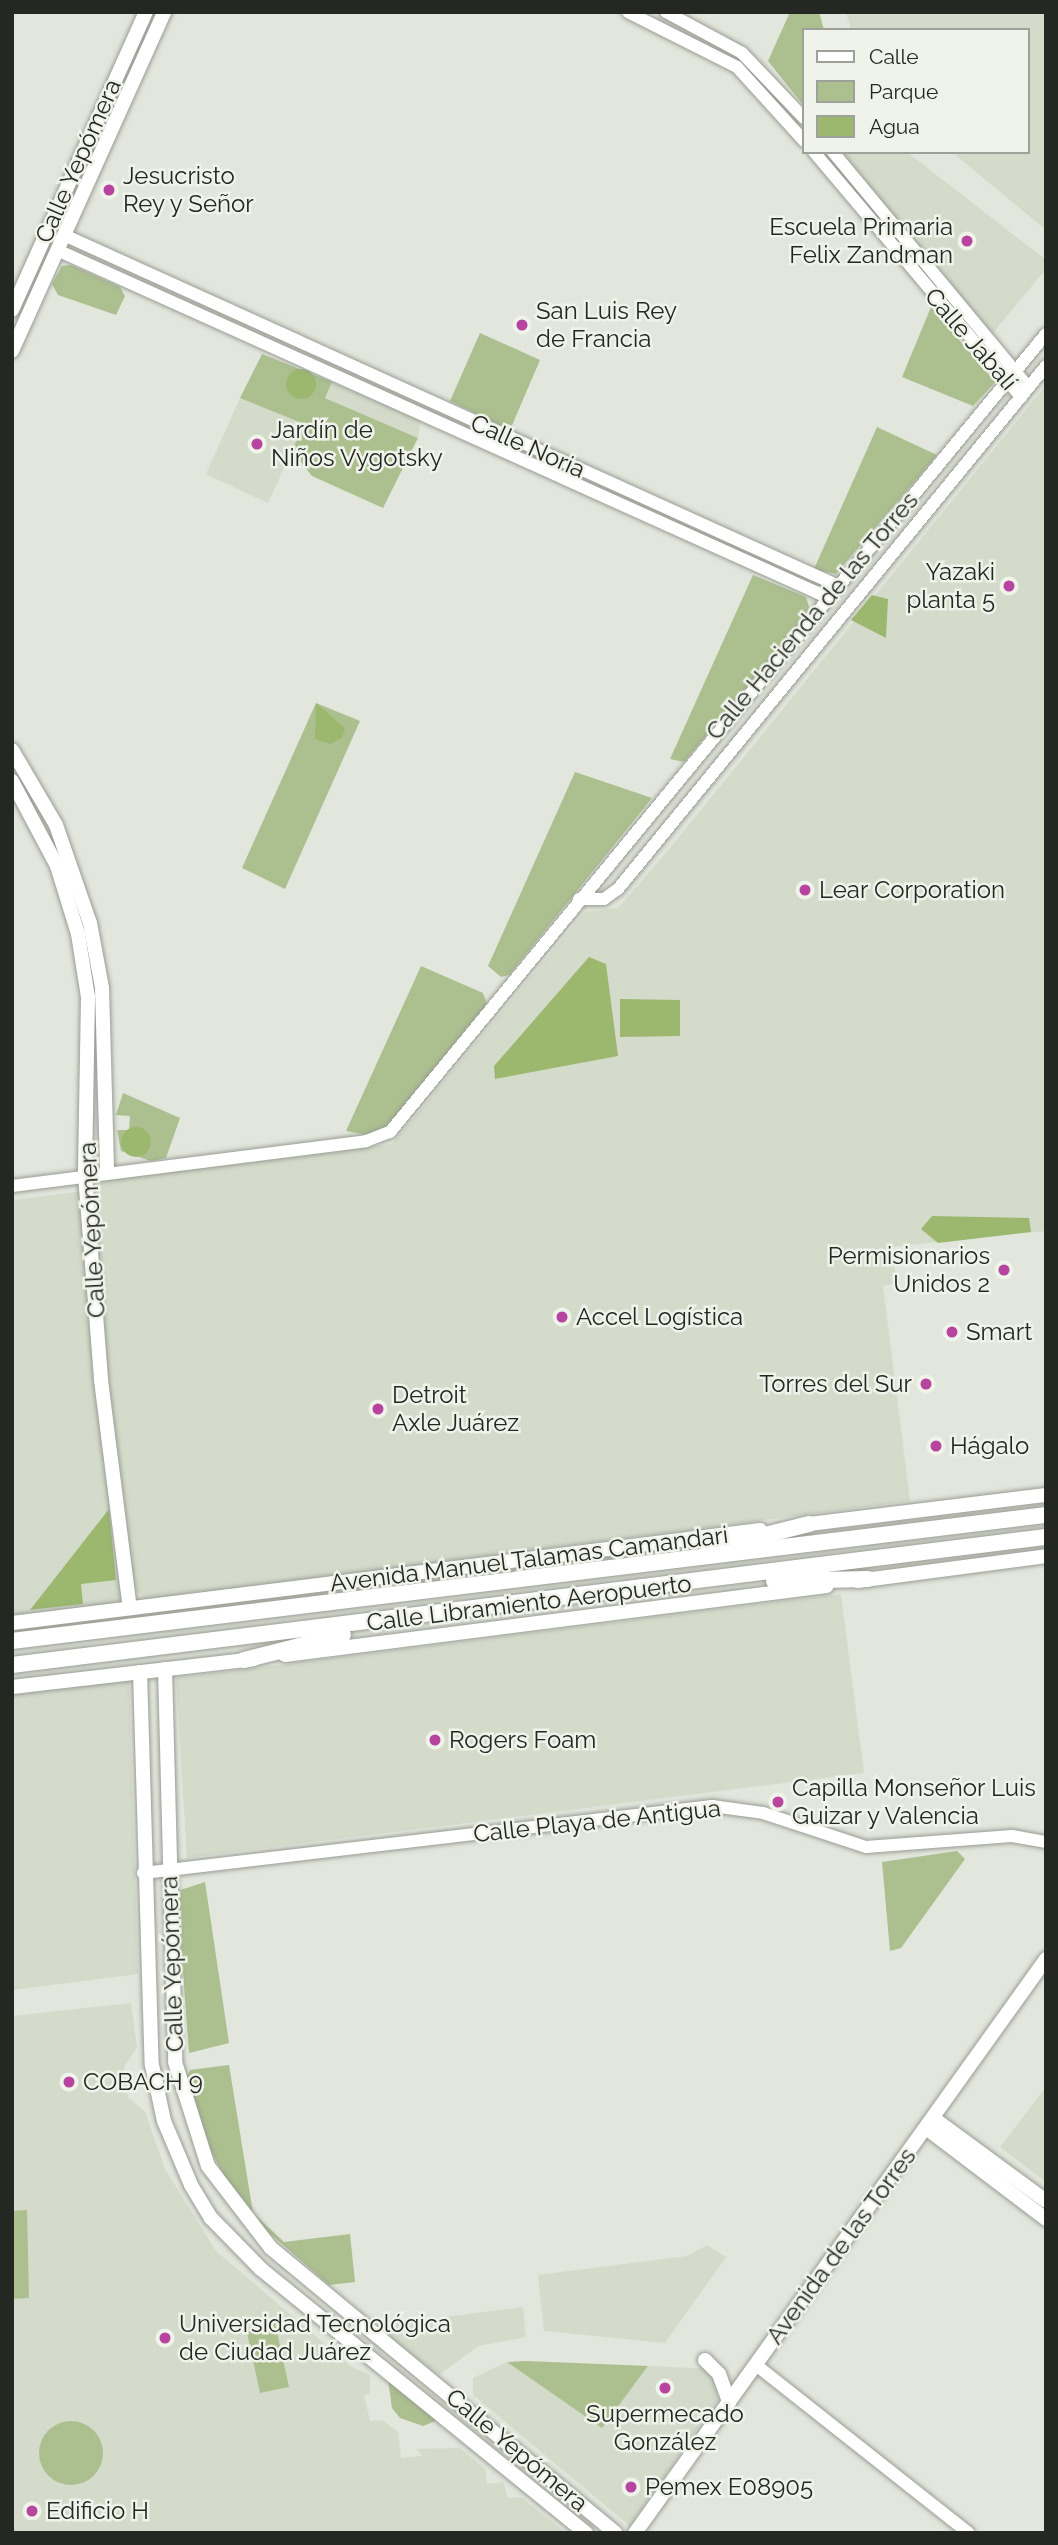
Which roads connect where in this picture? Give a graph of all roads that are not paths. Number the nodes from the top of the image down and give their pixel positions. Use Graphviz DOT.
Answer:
graph roads {
  1 [pos="146,12"];
  2 [pos="164,12"];
  3 [pos="628,12"];
  4 [pos="666,12"];
  5 [pos="802,116"];
  6 [pos="802,139"];
  7 [pos="816,154"];
  8 [pos="835,154"];
  9 [pos="64,235"];
  10 [pos="57,250"];
  11 [pos="12,310"];
  12 [pos="1046,334"];
  13 [pos="12,351"];
  14 [pos="1046,366"];
  15 [pos="1011,377"];
  16 [pos="1025,392"];
  17 [pos="839,586"];
  18 [pos="829,598"];
  19 [pos="12,750"];
  20 [pos="12,781"];
  21 [pos="579,899"];
  22 [pos="107,1172"];
  23 [pos="85,1175"];
  24 [pos="12,1186"];
  25 [pos="1046,1495"];
  26 [pos="1046,1515"];
  27 [pos="809,1524"];
  28 [pos="1046,1537"];
  29 [pos="1046,1556"];
  30 [pos="678,1561"];
  31 [pos="868,1579"];
  32 [pos="691,1583"];
  33 [pos="130,1608"];
  34 [pos="406,1619"];
  35 [pos="12,1623"];
  36 [pos="12,1641"];
  37 [pos="244,1660"];
  38 [pos="12,1665"];
  39 [pos="165,1669"];
  40 [pos="140,1672"];
  41 [pos="12,1687"];
  42 [pos="1046,1842"];
  43 [pos="167,1871"];
  44 [pos="143,1873"];
  45 [pos="1046,1959"];
  46 [pos="930,2123"];
  47 [pos="1046,2200"];
  48 [pos="1046,2219"];
  49 [pos="705,2360"];
  50 [pos="756,2365"];
  51 [pos="729,2402"];
  52 [pos="586,2533"];
  53 [pos="615,2533"];
  54 [pos="635,2533"];
  55 [pos="969,2533"];
  1 -- 11 [label="main road, Calle Yepómera"];
  2 -- 9 [label="main road, Calle Yepómera"];
  3 -- 6 [label="street"];
  4 -- 5 [label="street"];
  7 -- 15 [label="street, Calle Jabalí"];
  8 -- 15 [label="street, Calle Jabalí"];
  9 -- 10 [label="main road, Calle Yepómera"];
  9 -- 17 [label="street, Calle Noria"];
  10 -- 13 [label="main road, Calle Yepómera"];
  10 -- 18 [label="street, Calle Noria"];
  12 -- 15 [label="street, Calle Hacienda de las Torres"];
  14 -- 16 [label="street, Calle Hacienda de las Torres"];
  15 -- 16 [label="street, Calle Jabalí"];
  15 -- 17 [label="street, Calle Hacienda de las Torres"];
  16 -- 21 [label="street, Calle Hacienda de las Torres"];
  17 -- 18 [label="street, Calle Hacienda de las Torres"];
  18 -- 21 [label="street, Calle Hacienda de las Torres"];
  19 -- 22 [label="main road, Calle Yepómera"];
  20 -- 23 [label="main road, Calle Yepómera"];
  21 -- 22 [label="street, Calle Hacienda de las Torres"];
  22 -- 23 [label="street"];
  23 -- 24 [label="street"];
  23 -- 33 [label="main road, Calle Yepómera"];
  25 -- 27 [label="main road, Avenida Manuel Talamas Camandari"];
  26 -- 30 [label="highway, Calle Libramiento Aeropuerto"];
  27 -- 30 [label="highway"];
  27 -- 33 [label="main road, Avenida Manuel Talamas Camandari"];
  28 -- 32 [label="highway, Calle Libramiento Aeropuerto"];
  29 -- 31 [label="main road"];
  30 -- 36 [label="highway, Calle Libramiento Aeropuerto"];
  31 -- 32 [label="highway"];
  31 -- 37 [label="main road"];
  32 -- 34 [label="highway, Calle Libramiento Aeropuerto"];
  33 -- 35 [label="main road, Avenida Manuel Talamas Camandari"];
  34 -- 37 [label="highway"];
  34 -- 38 [label="highway, Calle Libramiento Aeropuerto"];
  37 -- 39 [label="main road"];
  39 -- 40 [label="main road"];
  39 -- 43 [label="main road, Calle Yepómera"];
  40 -- 41 [label="main road"];
  40 -- 44 [label="main road, Calle Yepómera"];
  42 -- 43 [label="street, Calle Playa de Antigua"];
  43 -- 44 [label="street, Calle Playa de Antigua"];
  43 -- 53 [label="main road, Calle Yepómera"];
  44 -- 52 [label="main road, Calle Yepómera"];
  45 -- 46 [label="main road, Avenida de las Torres"];
  46 -- 47 [label="main road"];
  46 -- 48 [label="main road"];
  46 -- 50 [label="main road, Avenida de las Torres"];
  49 -- 51 [label="main road"];
  50 -- 51 [label="main road, Avenida de las Torres"];
  50 -- 55 [label="street"];
  51 -- 54 [label="main road, Avenida de las Torres"];
}
